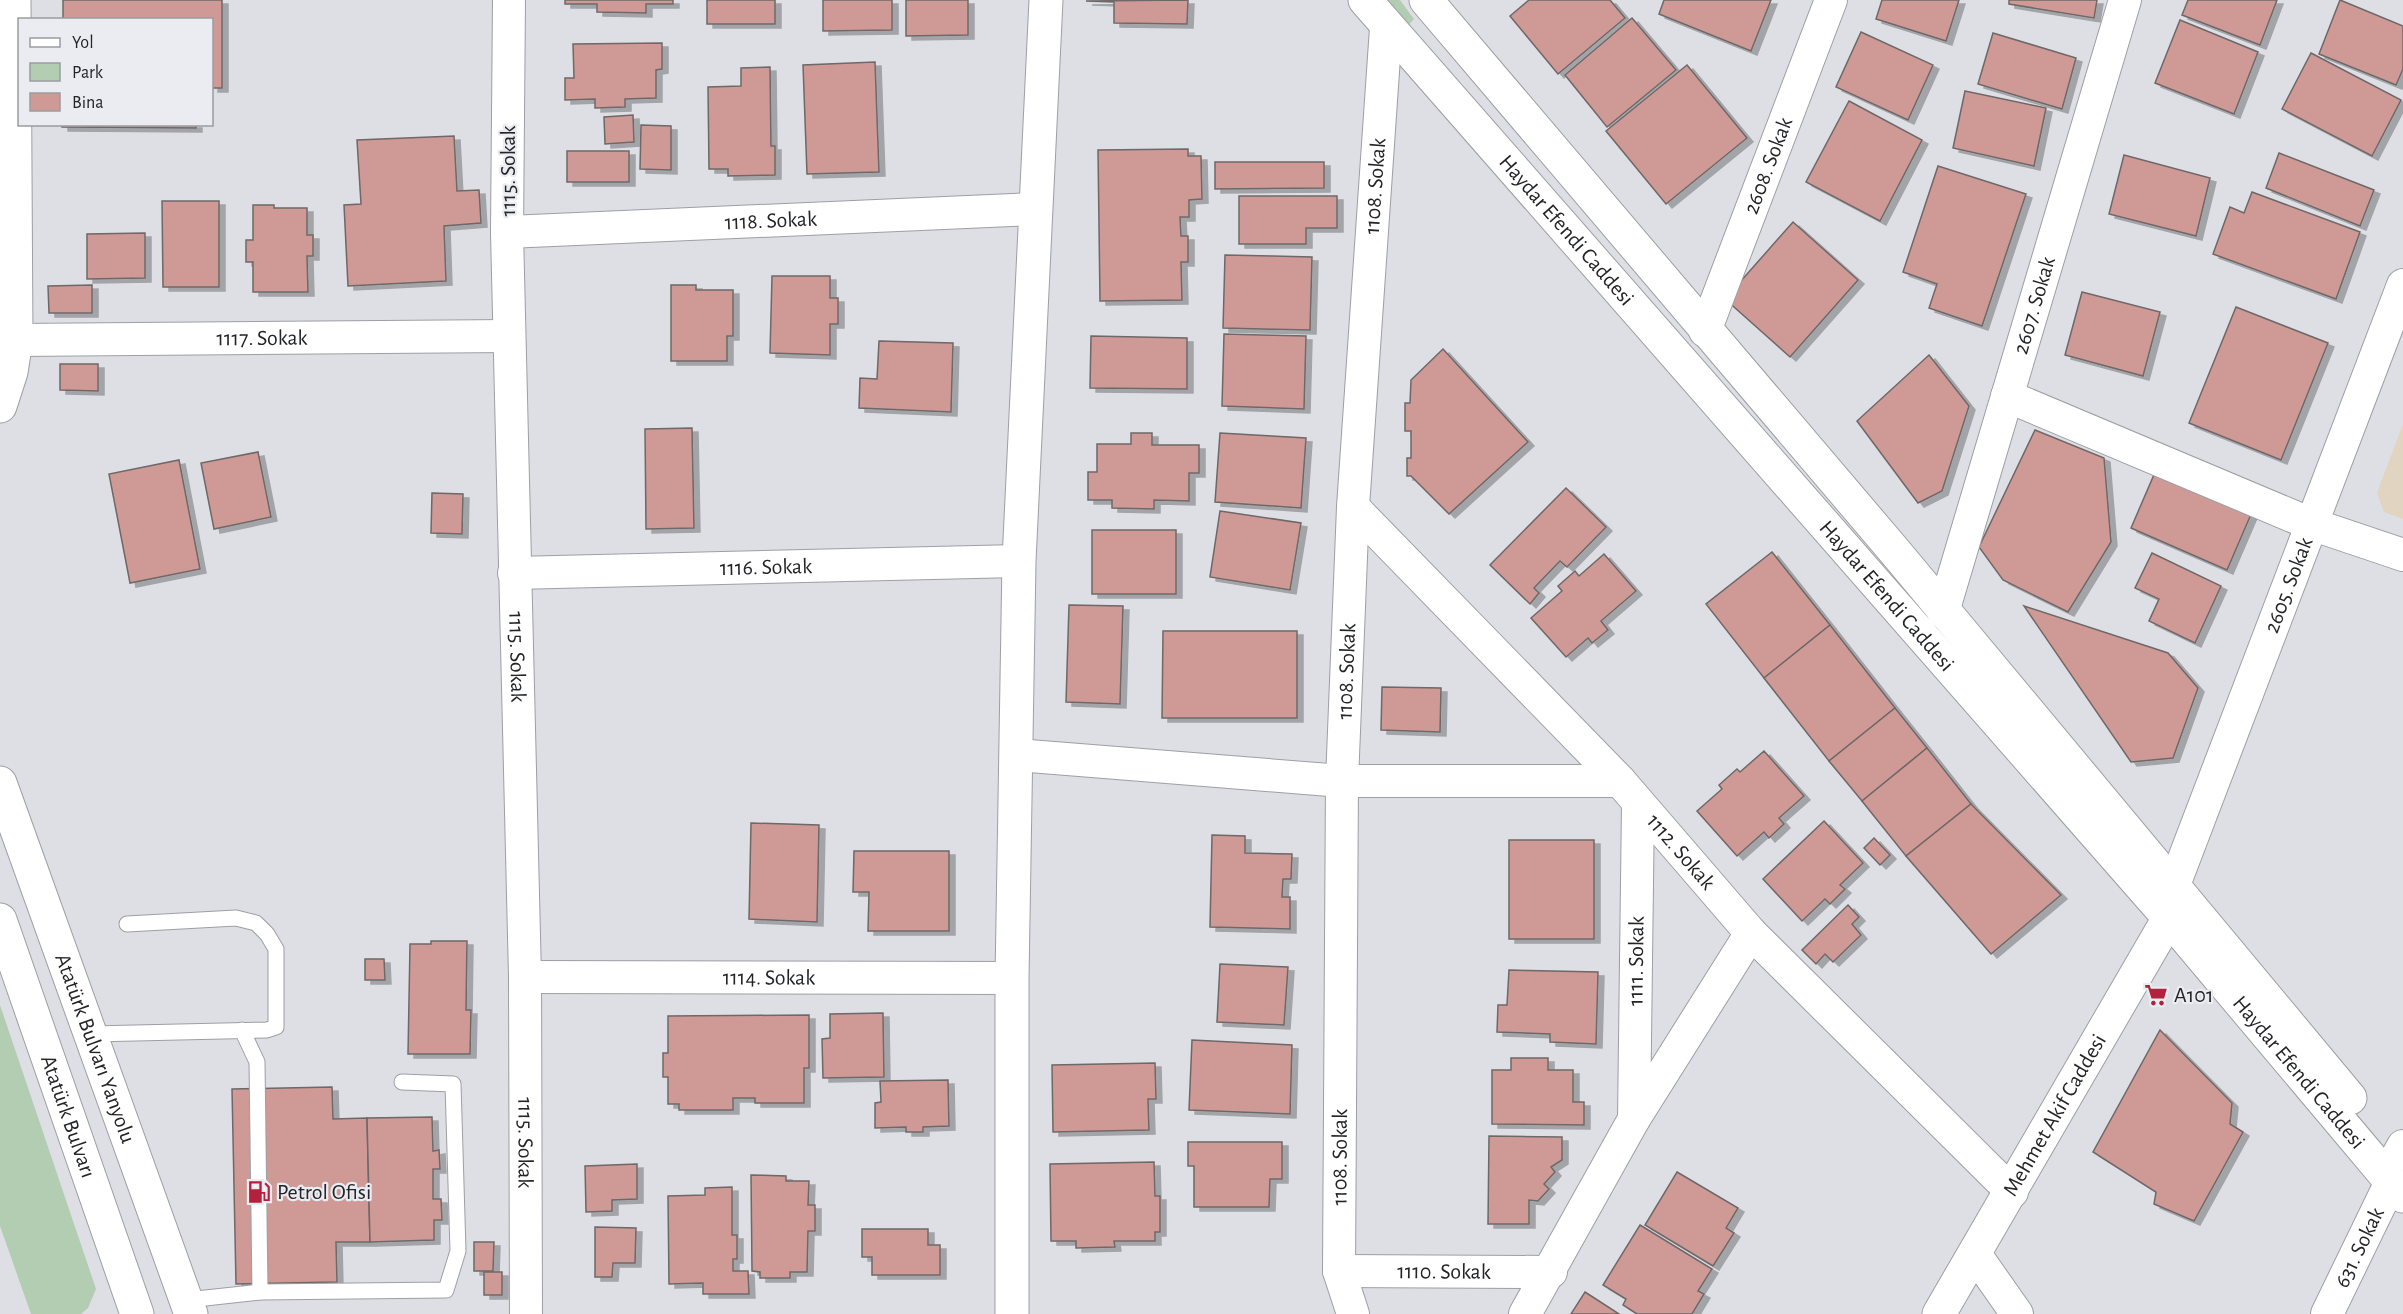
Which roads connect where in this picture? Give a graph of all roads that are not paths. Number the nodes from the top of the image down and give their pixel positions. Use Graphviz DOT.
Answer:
graph roads {
  1 [pos="14,0"];
  2 [pos="509,0"];
  3 [pos="1046,0"];
  4 [pos="1365,0"];
  5 [pos="1426,0"];
  6 [pos="1832,0"];
  7 [pos="2125,0"];
  8 [pos="1386,28"];
  9 [pos="1035,209"];
  10 [pos="507,232"];
  11 [pos="2403,285"];
  12 [pos="1705,331"];
  13 [pos="509,336"];
  14 [pos="16,340"];
  15 [pos="2007,396"];
  16 [pos="0,406"];
  17 [pos="1353,507"];
  18 [pos="2311,524"];
  19 [pos="2403,555"];
  20 [pos="1019,561"];
  21 [pos="514,573"];
  22 [pos="1943,612"];
  23 [pos="1016,755"];
  24 [pos="1342,781"];
  25 [pos="0,783"];
  26 [pos="1629,792"];
  27 [pos="2174,885"];
  28 [pos="2169,918"];
  29 [pos="0,920"];
  30 [pos="127,924"];
  31 [pos="1751,933"];
  32 [pos="525,977"];
  33 [pos="1012,978"];
  34 [pos="242,1030"];
  35 [pos="91,1034"];
  36 [pos="402,1082"];
  37 [pos="1634,1119"];
  38 [pos="2400,1168"];
  39 [pos="2012,1192"];
  40 [pos="1975,1254"];
  41 [pos="1339,1270"];
  42 [pos="1551,1272"];
  43 [pos="261,1292"];
  44 [pos="189,1307"];
  45 [pos="137,1314"];
  46 [pos="526,1314"];
  47 [pos="1012,1314"];
  48 [pos="1353,1314"];
  49 [pos="1525,1314"];
  50 [pos="1939,1314"];
  51 [pos="2017,1314"];
  52 [pos="2327,1314"];
  1 -- 14 [label="main road"];
  2 -- 10 [label="street, 1115. Sokak"];
  3 -- 9 [label="main road"];
  4 -- 8 [label="main road, Haydar Efendi Caddesi"];
  5 -- 12 [label="main road, Haydar Efendi Caddesi"];
  6 -- 12 [label="street, 2608. Sokak"];
  7 -- 15 [label="street, 2607. Sokak"];
  8 -- 17 [label="street, 1108. Sokak"];
  8 -- 28 [label="main road, Haydar Efendi Caddesi"];
  9 -- 10 [label="street, 1118. Sokak"];
  9 -- 20 [label="main road"];
  10 -- 13 [label="street, 1115. Sokak"];
  11 -- 18 [label="street, 2605. Sokak"];
  12 -- 22 [label="main road, Haydar Efendi Caddesi"];
  13 -- 14 [label="street, 1117. Sokak"];
  13 -- 21 [label="street, 1115. Sokak"];
  14 -- 16 [label="main road"];
  15 -- 18 [label="street"];
  15 -- 22 [label="street, 2607. Sokak"];
  17 -- 24 [label="street, 1108. Sokak"];
  17 -- 26 [label="street, 1112. Sokak"];
  18 -- 19 [label="street"];
  18 -- 27 [label="street, 2605. Sokak"];
  20 -- 21 [label="street, 1116. Sokak"];
  20 -- 23 [label="main road"];
  21 -- 32 [label="street, 1115. Sokak"];
  22 -- 27 [label="main road, Haydar Efendi Caddesi"];
  23 -- 24 [label="street"];
  23 -- 33 [label="main road"];
  24 -- 26 [label="street"];
  24 -- 41 [label="street, 1108. Sokak"];
  25 -- 35 [label="main road, Atatürk Bulvarı Yanyolu"];
  26 -- 31 [label="street, 1112. Sokak"];
  26 -- 37 [label="street, 1111. Sokak"];
  27 -- 38 [label="main road, Haydar Efendi Caddesi"];
  28 -- 38 [label="main road, Haydar Efendi Caddesi"];
  28 -- 39 [label="main road, Mehmet Akif Caddesi"];
  29 -- 45 [label="main road, Atatürk Bulvarı"];
  30 -- 34 [label="lane"];
  31 -- 37 [label="street"];
  31 -- 39 [label="street, 1112. Sokak"];
  32 -- 33 [label="street, 1114. Sokak"];
  32 -- 46 [label="street, 1115. Sokak"];
  33 -- 47 [label="main road"];
  34 -- 35 [label="lane"];
  34 -- 43 [label="lane"];
  35 -- 44 [label="main road, Atatürk Bulvarı Yanyolu"];
  36 -- 43 [label="lane"];
  37 -- 42 [label="street"];
  38 -- 52 [label="street, 631. Sokak"];
  39 -- 40 [label="main road, Mehmet Akif Caddesi"];
  40 -- 50 [label="main road, Mehmet Akif Caddesi"];
  40 -- 51 [label="street"];
  41 -- 42 [label="street, 1110. Sokak"];
  41 -- 48 [label="street, 1108. Sokak"];
  42 -- 49 [label="street"];
  43 -- 44 [label="lane"];
}
